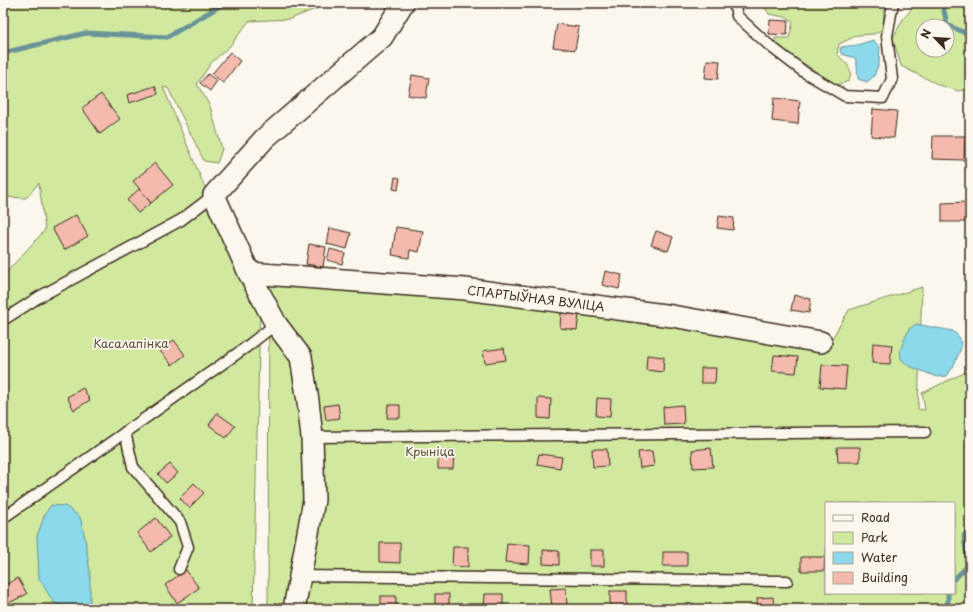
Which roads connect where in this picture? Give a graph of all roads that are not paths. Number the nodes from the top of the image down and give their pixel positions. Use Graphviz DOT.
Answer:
graph roads {
  1 [pos="403,3"];
  2 [pos="734,3"];
  3 [pos="893,3"];
  4 [pos="214,195"];
  5 [pos="249,273"];
  6 [pos="3,320"];
  7 [pos="276,324"];
  8 [pos="821,342"];
  9 [pos="125,432"];
  10 [pos="925,432"];
  11 [pos="312,437"];
  12 [pos="3,518"];
  13 [pos="179,569"];
  14 [pos="300,576"];
  15 [pos="788,581"];
  16 [pos="294,609"];
  1 -- 4 [label="street"];
  2 -- 3 [label="lane"];
  4 -- 5 [label="street"];
  4 -- 6 [label="lane"];
  5 -- 7 [label="street"];
  5 -- 8 [label="street, СПАРТЫЎНАЯ ВУЛІЦА"];
  7 -- 9 [label="lane"];
  7 -- 11 [label="street"];
  9 -- 12 [label="lane"];
  9 -- 13 [label="lane"];
  10 -- 11 [label="lane"];
  11 -- 14 [label="street"];
  14 -- 15 [label="lane"];
  14 -- 16 [label="street"];
}
